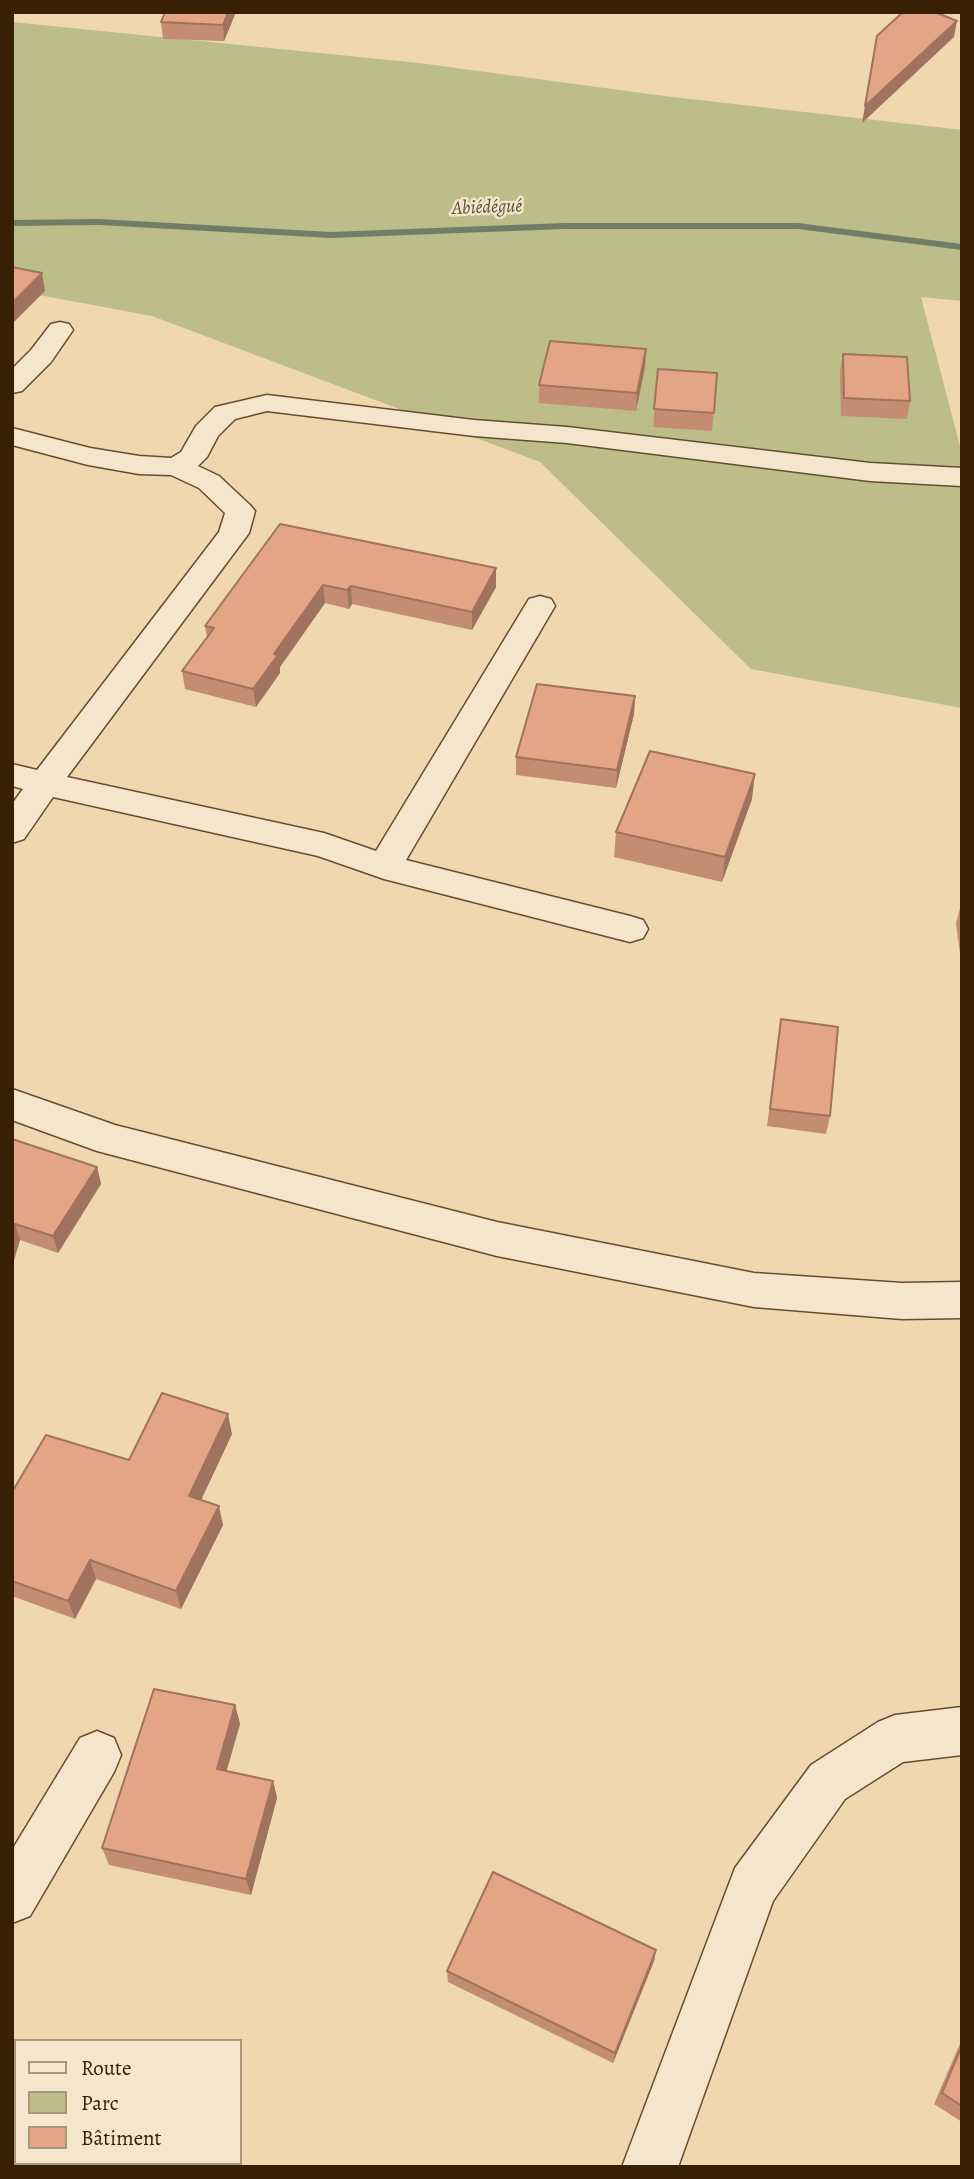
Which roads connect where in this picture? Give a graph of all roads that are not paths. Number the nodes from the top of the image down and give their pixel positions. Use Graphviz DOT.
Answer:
graph roads {
  1 [pos="60,330"];
  2 [pos="12,384"];
  3 [pos="12,436"];
  4 [pos="176,467"];
  5 [pos="962,477"];
  6 [pos="540,606"];
  7 [pos="28,780"];
  8 [pos="12,831"];
  9 [pos="384,867"];
  10 [pos="630,929"];
  11 [pos="12,1104"];
  12 [pos="962,1300"];
  13 [pos="962,1731"];
  14 [pos="97,1755"];
  15 [pos="12,1898"];
  16 [pos="650,2167"];
  1 -- 2 [label="street"];
  3 -- 4 [label="street"];
  4 -- 5 [label="street"];
  4 -- 7 [label="street"];
  6 -- 9 [label="street"];
  7 -- 8 [label="street"];
  7 -- 9 [label="street"];
  9 -- 10 [label="street"];
  11 -- 12 [label="street"];
  13 -- 16 [label="street"];
  14 -- 15 [label="street"];
}
